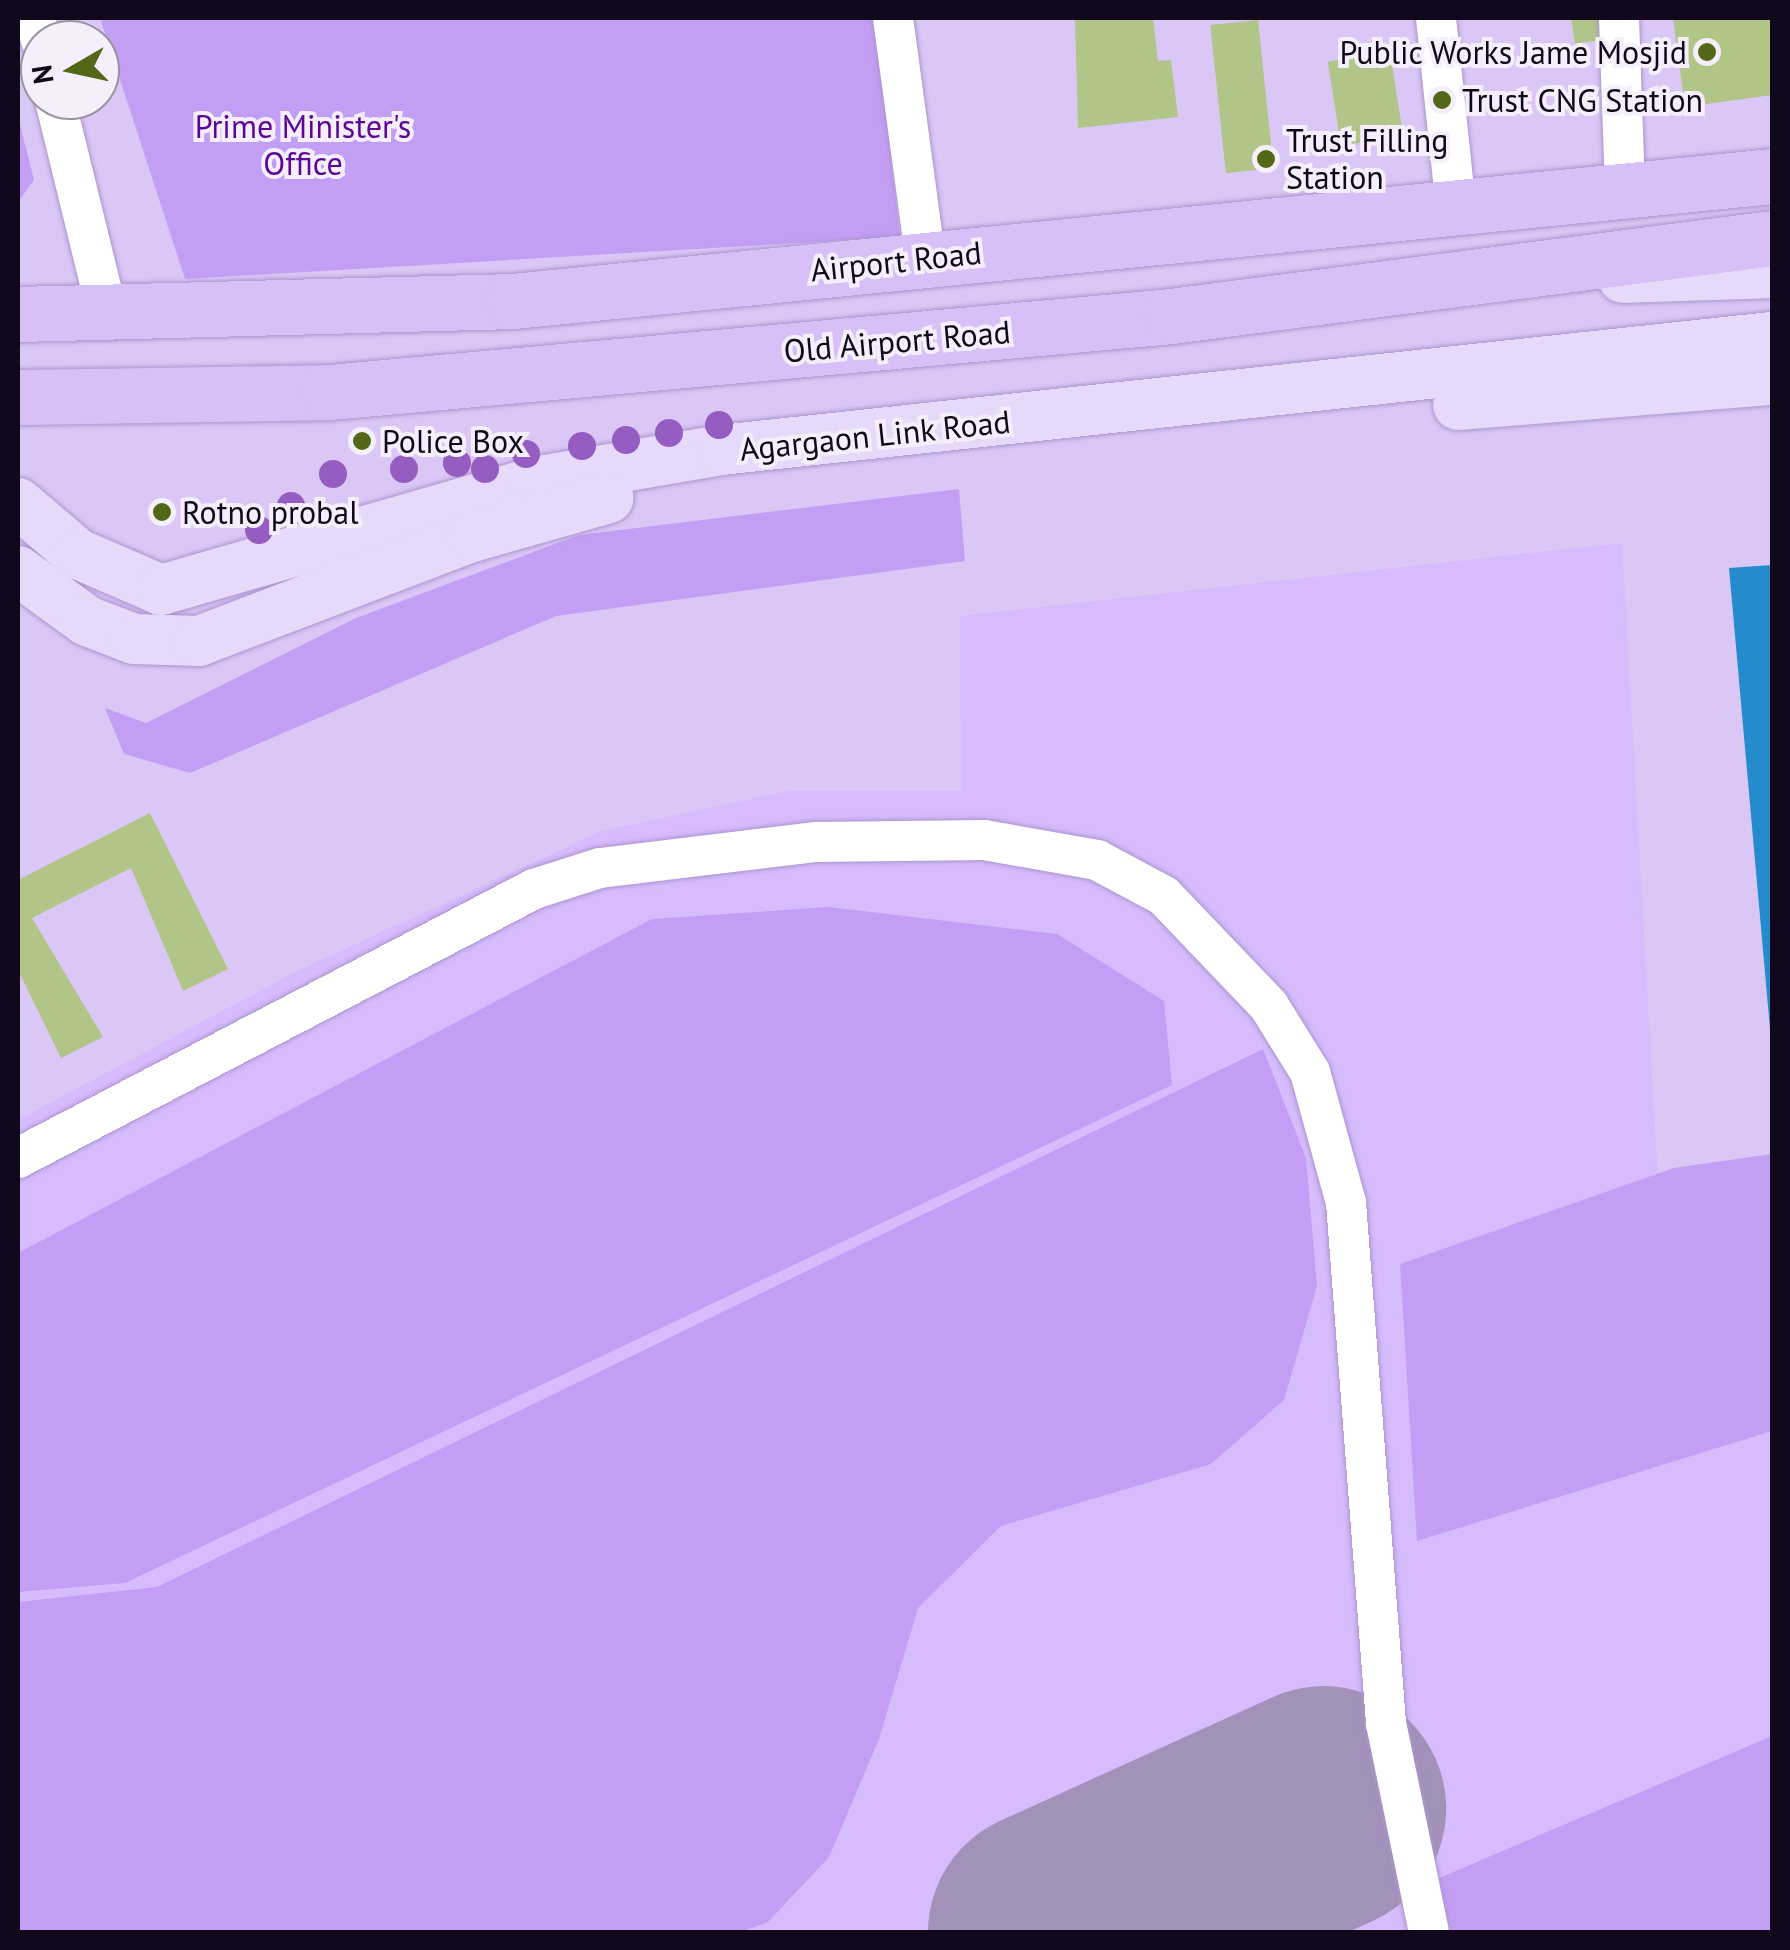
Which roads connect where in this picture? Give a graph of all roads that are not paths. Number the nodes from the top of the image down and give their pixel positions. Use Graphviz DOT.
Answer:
graph roads {
  1 [pos="893,18"];
  2 [pos="1436,18"];
  3 [pos="1618,18"];
  4 [pos="62,120"];
  5 [pos="1772,176"];
  6 [pos="1625,188"];
  7 [pos="1456,210"];
  8 [pos="1772,238"];
  9 [pos="925,256"];
  10 [pos="1772,273"];
  11 [pos="1512,274"];
  12 [pos="127,312"];
  13 [pos="18,314"];
  14 [pos="1772,336"];
  15 [pos="1772,380"];
  16 [pos="148,395"];
  17 [pos="18,398"];
  18 [pos="18,503"];
  19 [pos="18,572"];
  20 [pos="18,1158"];
  21 [pos="1430,1932"];
  1 -- 9 [label="street"];
  2 -- 7 [label="street"];
  3 -- 6 [label="street"];
  4 -- 12 [label="street"];
  5 -- 6 [label="highway, Airport Road"];
  6 -- 7 [label="highway, Airport Road"];
  7 -- 9 [label="highway, Airport Road"];
  8 -- 11 [label="highway, Old Airport Road"];
  9 -- 12 [label="highway, Airport Road"];
  10 -- 11 [label="main road"];
  11 -- 16 [label="highway, Old Airport Road"];
  12 -- 13 [label="highway, Airport Road"];
  12 -- 16 [label="highway"];
  14 -- 18 [label="main road, Agargaon Link Road"];
  15 -- 19 [label="main road, Agargaon Link Road"];
  16 -- 17 [label="highway, Old Airport Road"];
  20 -- 21 [label="street"];
}
